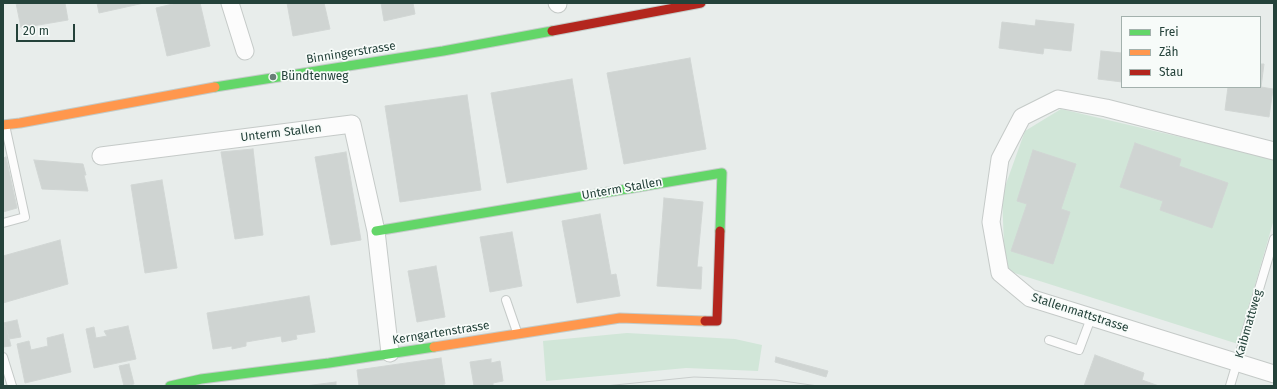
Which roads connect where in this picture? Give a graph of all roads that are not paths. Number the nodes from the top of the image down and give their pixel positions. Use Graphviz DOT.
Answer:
graph roads {
  1 [pos="230,3"];
  2 [pos="701,3"];
  3 [pos="245,51"];
  4 [pos="4,124"];
  5 [pos="1274,151"];
  6 [pos="102,156"];
  7 [pos="3,222"];
  8 [pos="376,231"];
  9 [pos="1274,239"];
  10 [pos="1271,262"];
  11 [pos="506,300"];
  12 [pos="1091,318"];
  13 [pos="717,321"];
  14 [pos="517,333"];
  15 [pos="1049,340"];
  16 [pos="390,353"];
  17 [pos="3,357"];
  18 [pos="1238,362"];
  19 [pos="1274,374"];
  20 [pos="12,386"];
  21 [pos="170,386"];
  22 [pos="1230,386"];
  1 -- 3 [label="street"];
  2 -- 4 [label="street, Binningerstrasse"];
  4 -- 7 [label="lane"];
  5 -- 12 [label="street, Stallenmattstrasse"];
  6 -- 8 [label="street, Unterm Stallen"];
  8 -- 13 [label="street, Unterm Stallen"];
  8 -- 16 [label="street, Unterm Stallen"];
  9 -- 10 [label="lane, Kaibmattweg"];
  10 -- 18 [label="lane, Kaibmattweg"];
  11 -- 14 [label="lane"];
  12 -- 15 [label="lane"];
  12 -- 18 [label="street, Stallenmattstrasse"];
  13 -- 14 [label="street, Kerngartenstrasse"];
  14 -- 16 [label="street, Kerngartenstrasse"];
  16 -- 21 [label="street, Kerngartenstrasse"];
  17 -- 20 [label="lane"];
  18 -- 19 [label="street, Stallenmattstrasse"];
  18 -- 22 [label="lane, Kaibmattweg"];
}
